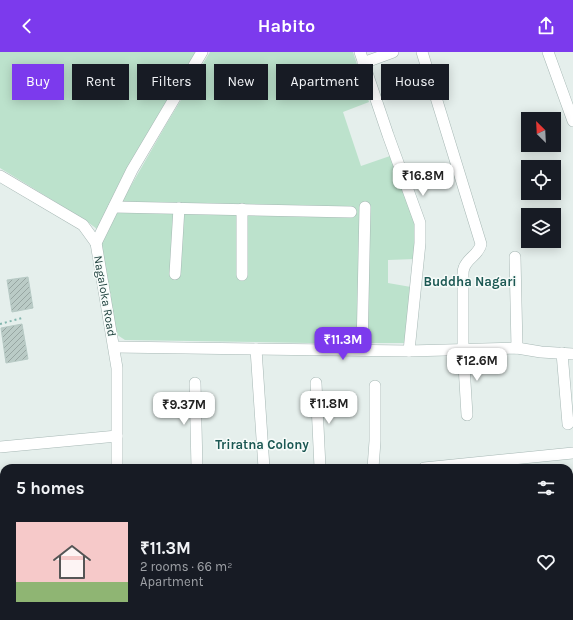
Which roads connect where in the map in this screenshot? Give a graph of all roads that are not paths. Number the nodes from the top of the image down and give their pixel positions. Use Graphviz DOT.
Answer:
graph roads {
  1 [pos="202,52"];
  2 [pos="393,52"];
  3 [pos="422,52"];
  4 [pos="548,52"];
  5 [pos="362,57"];
  6 [pos="573,121"];
  7 [pos="0,176"];
  8 [pos="114,207"];
  9 [pos="365,207"];
  10 [pos="179,208"];
  11 [pos="242,209"];
  12 [pos="352,212"];
  13 [pos="96,243"];
  14 [pos="515,258"];
  15 [pos="175,274"];
  16 [pos="242,275"];
  17 [pos="114,347"];
  18 [pos="517,348"];
  19 [pos="256,349"];
  20 [pos="463,349"];
  21 [pos="362,350"];
  22 [pos="409,351"];
  23 [pos="568,353"];
  24 [pos="195,383"];
  25 [pos="316,384"];
  26 [pos="375,386"];
  27 [pos="467,415"];
  28 [pos="568,424"];
  29 [pos="117,436"];
  30 [pos="0,446"];
  31 [pos="573,453"];
  32 [pos="534,463"];
  33 [pos="117,464"];
  34 [pos="197,464"];
  35 [pos="264,464"];
  36 [pos="320,464"];
  37 [pos="373,464"];
  38 [pos="507,464"];
  1 -- 8 [label="street"];
  2 -- 5 [label="street"];
  3 -- 20 [label="street"];
  4 -- 6 [label="street"];
  5 -- 22 [label="street"];
  7 -- 13 [label="street, Nagaloka Road"];
  8 -- 10 [label="street"];
  8 -- 13 [label="street"];
  9 -- 21 [label="street"];
  10 -- 11 [label="street"];
  10 -- 15 [label="street"];
  11 -- 12 [label="street"];
  11 -- 16 [label="street"];
  13 -- 17 [label="street, Nagaloka Road"];
  14 -- 18 [label="street"];
  17 -- 19 [label="street"];
  17 -- 29 [label="street, Nagaloka Road"];
  18 -- 20 [label="street"];
  18 -- 23 [label="street"];
  19 -- 21 [label="street"];
  19 -- 35 [label="street"];
  20 -- 22 [label="street"];
  20 -- 27 [label="street"];
  21 -- 22 [label="street"];
  23 -- 28 [label="street"];
  24 -- 34 [label="street"];
  25 -- 36 [label="street"];
  26 -- 37 [label="street"];
  29 -- 30 [label="street"];
  29 -- 33 [label="street, Nagaloka Road"];
  31 -- 32 [label="street"];
  32 -- 38 [label="street"];
}
